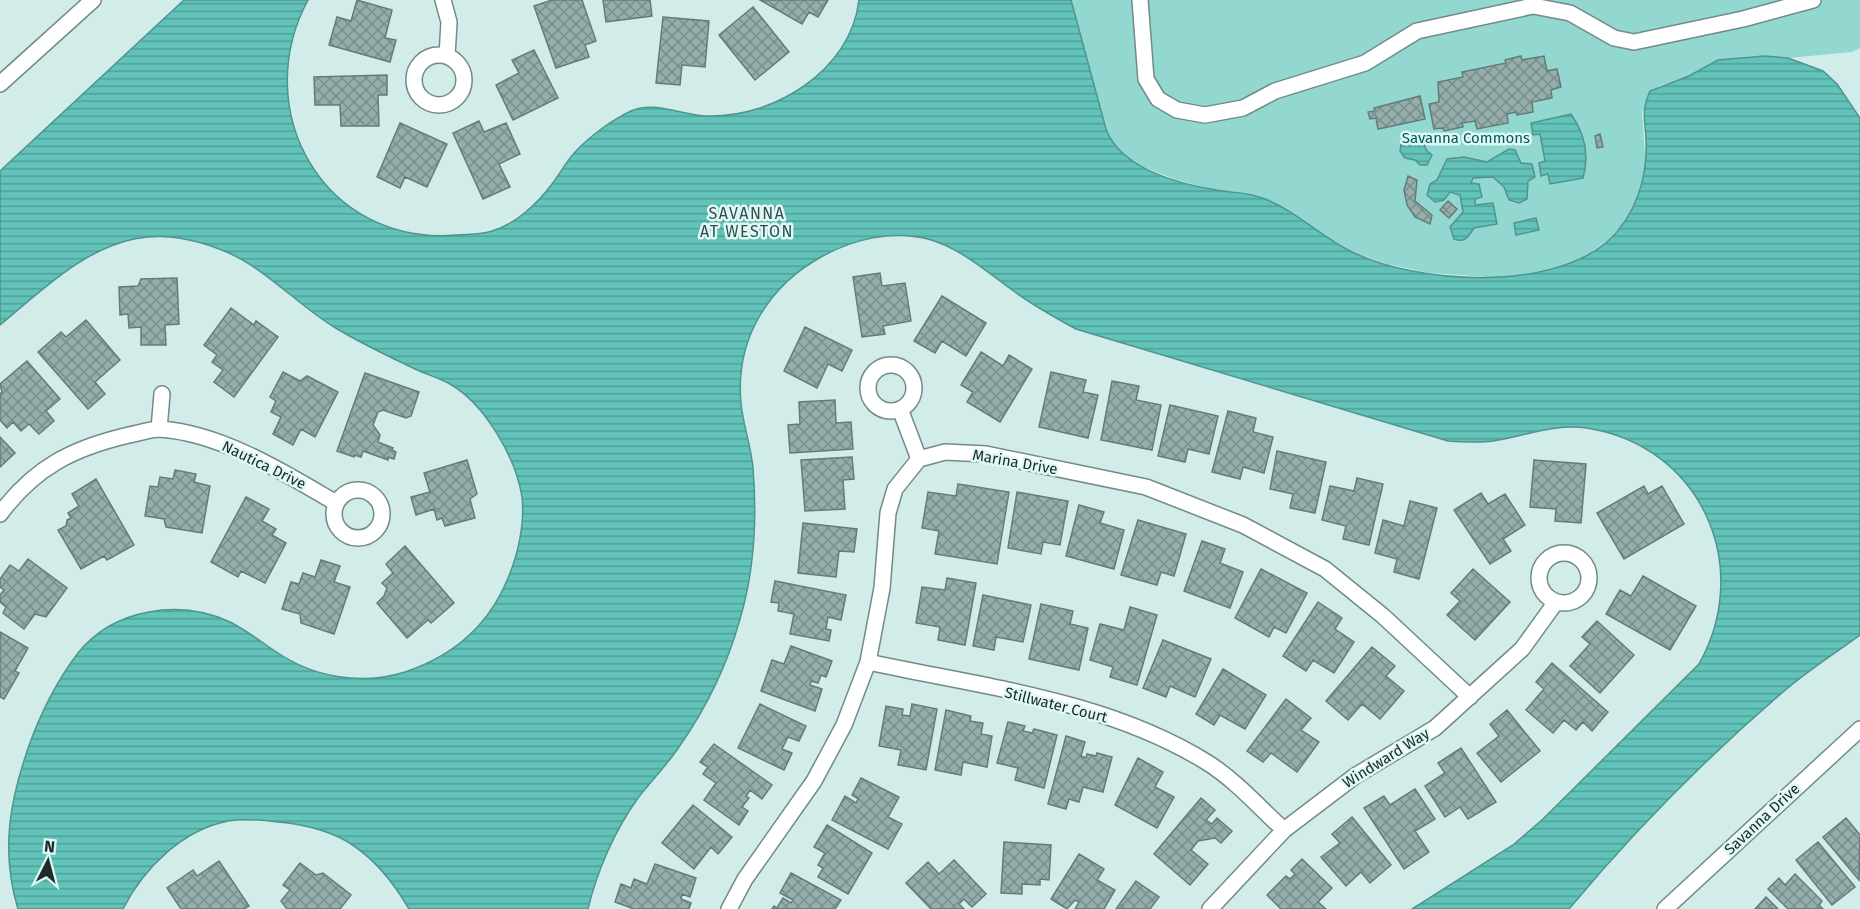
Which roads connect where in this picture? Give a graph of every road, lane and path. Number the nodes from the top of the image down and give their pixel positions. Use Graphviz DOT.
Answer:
graph roads {
  1 [pos="93,0"];
  2 [pos="443,0"];
  3 [pos="1140,0"];
  4 [pos="1813,0"];
  5 [pos="447,56"];
  6 [pos="0,84"];
  7 [pos="162,394"];
  8 [pos="900,409"];
  9 [pos="159,429"];
  10 [pos="919,459"];
  11 [pos="336,503"];
  12 [pos="0,514"];
  13 [pos="1556,602"];
  14 [pos="868,662"];
  15 [pos="1470,697"];
  16 [pos="1860,729"];
  17 [pos="1284,830"];
  18 [pos="729,909"];
  19 [pos="1210,909"];
  20 [pos="1665,909"];
  1 -- 6 [label="street"];
  2 -- 5 [label="street"];
  3 -- 4 [label="street"];
  7 -- 9 [label="street"];
  8 -- 10 [label="street"];
  9 -- 11 [label="street, Nautica Drive"];
  9 -- 12 [label="street, Nautica Drive"];
  10 -- 14 [label="street"];
  10 -- 15 [label="street, Marina Drive"];
  13 -- 15 [label="street, Windward Way"];
  14 -- 17 [label="street, Stillwater Court"];
  14 -- 18 [label="street"];
  15 -- 17 [label="street, Windward Way"];
  16 -- 20 [label="street, Savanna Drive"];
  17 -- 19 [label="street, Windward Way"];
}
